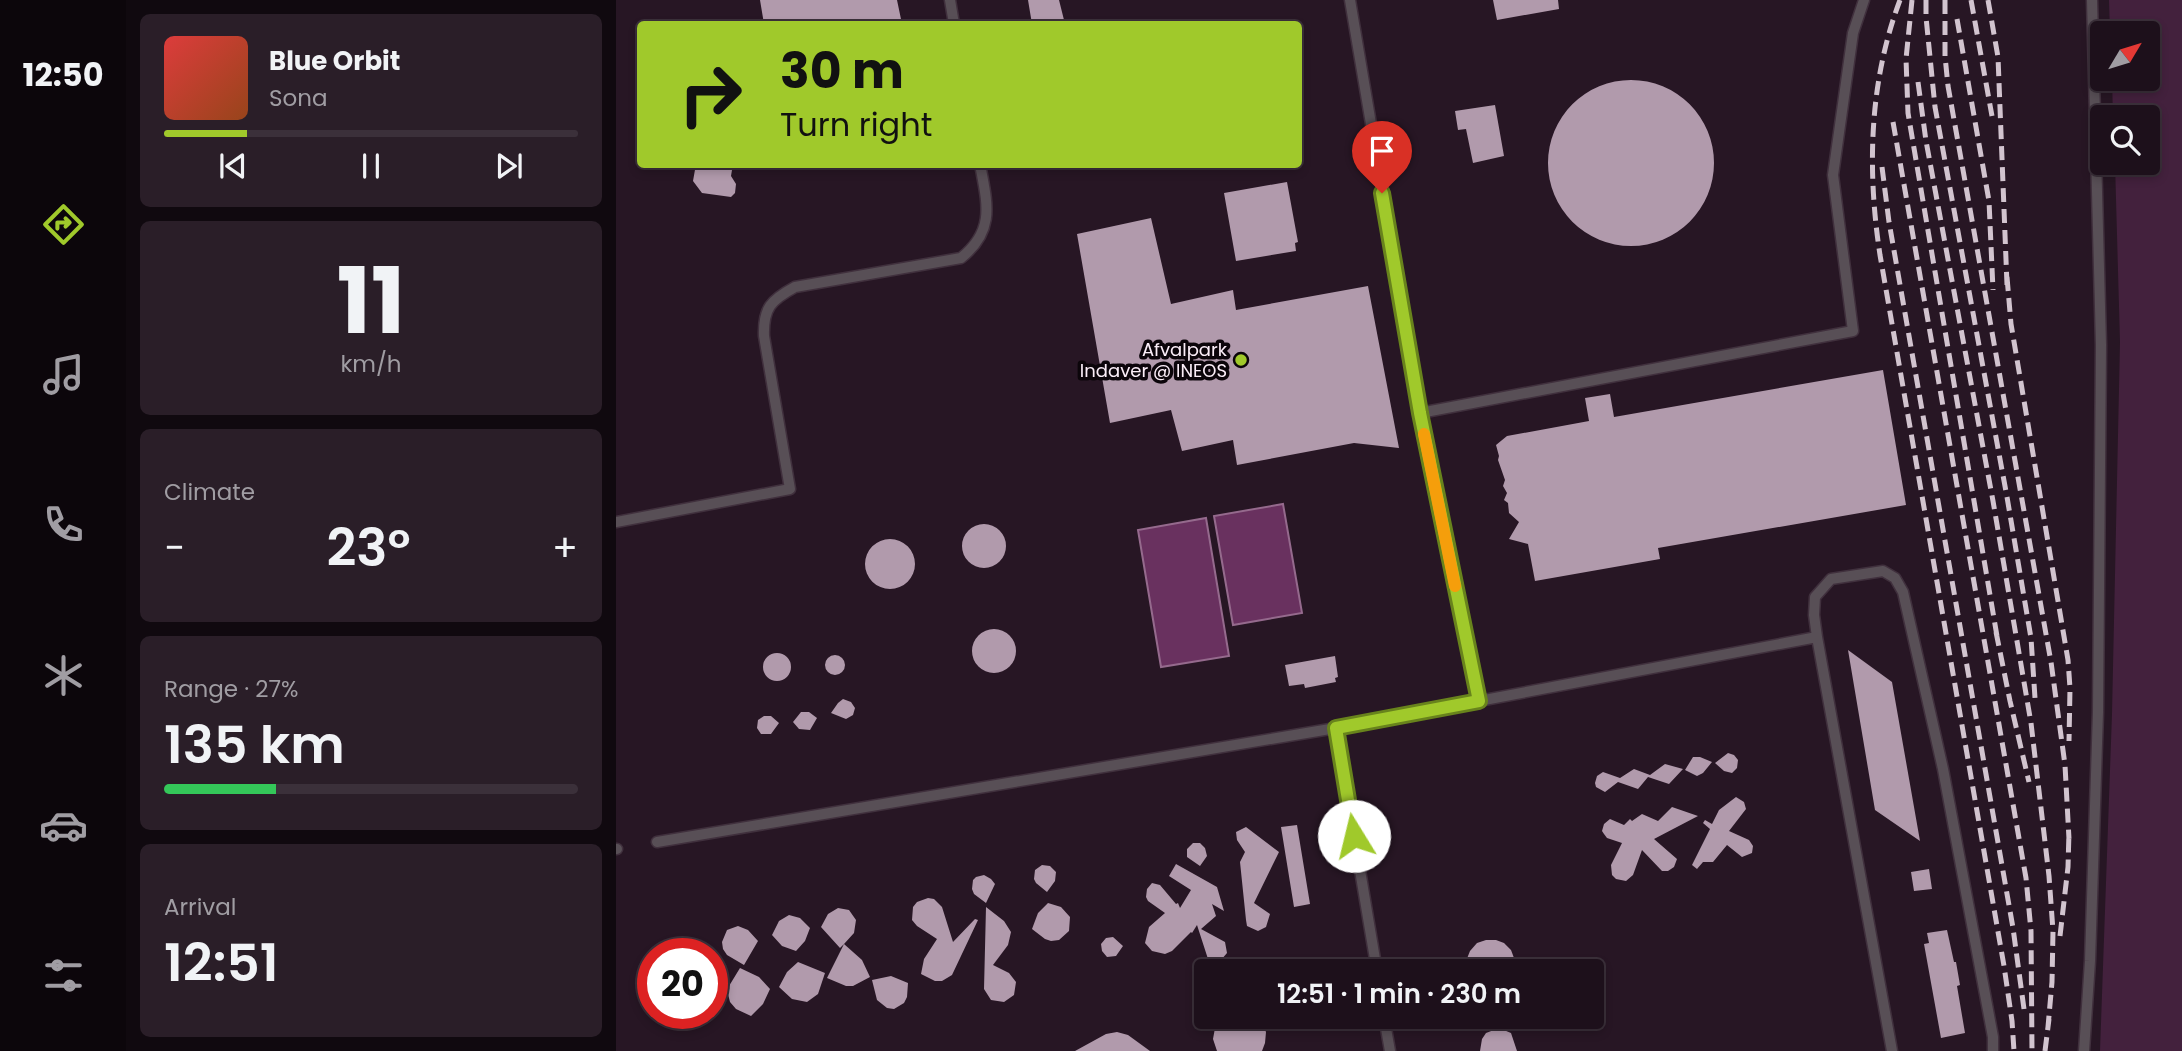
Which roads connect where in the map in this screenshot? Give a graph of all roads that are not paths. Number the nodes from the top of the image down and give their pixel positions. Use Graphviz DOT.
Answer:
graph roads {
  1 [pos="950,0"];
  2 [pos="1350,0"];
  3 [pos="1864,0"];
  4 [pos="2092,0"];
  5 [pos="954,21"];
  6 [pos="981,168"];
  7 [pos="1420,413"];
  8 [pos="616,522"];
  9 [pos="1817,637"];
  10 [pos="1479,701"];
  11 [pos="1336,728"];
  12 [pos="657,842"];
  13 [pos="1375,959"];
  14 [pos="1386,1029"];
  15 [pos="1390,1051"];
  16 [pos="1892,1051"];
  17 [pos="1993,1051"];
  18 [pos="2084,1051"];
  1 -- 5 [label="lane"];
  2 -- 7 [label="lane"];
  3 -- 7 [label="lane"];
  4 -- 18 [label="lane"];
  6 -- 8 [label="lane"];
  7 -- 10 [label="lane"];
  9 -- 10 [label="lane"];
  9 -- 16 [label="lane"];
  9 -- 17 [label="lane"];
  10 -- 11 [label="lane"];
  11 -- 12 [label="lane"];
  11 -- 13 [label="lane"];
  14 -- 15 [label="lane"];
}
